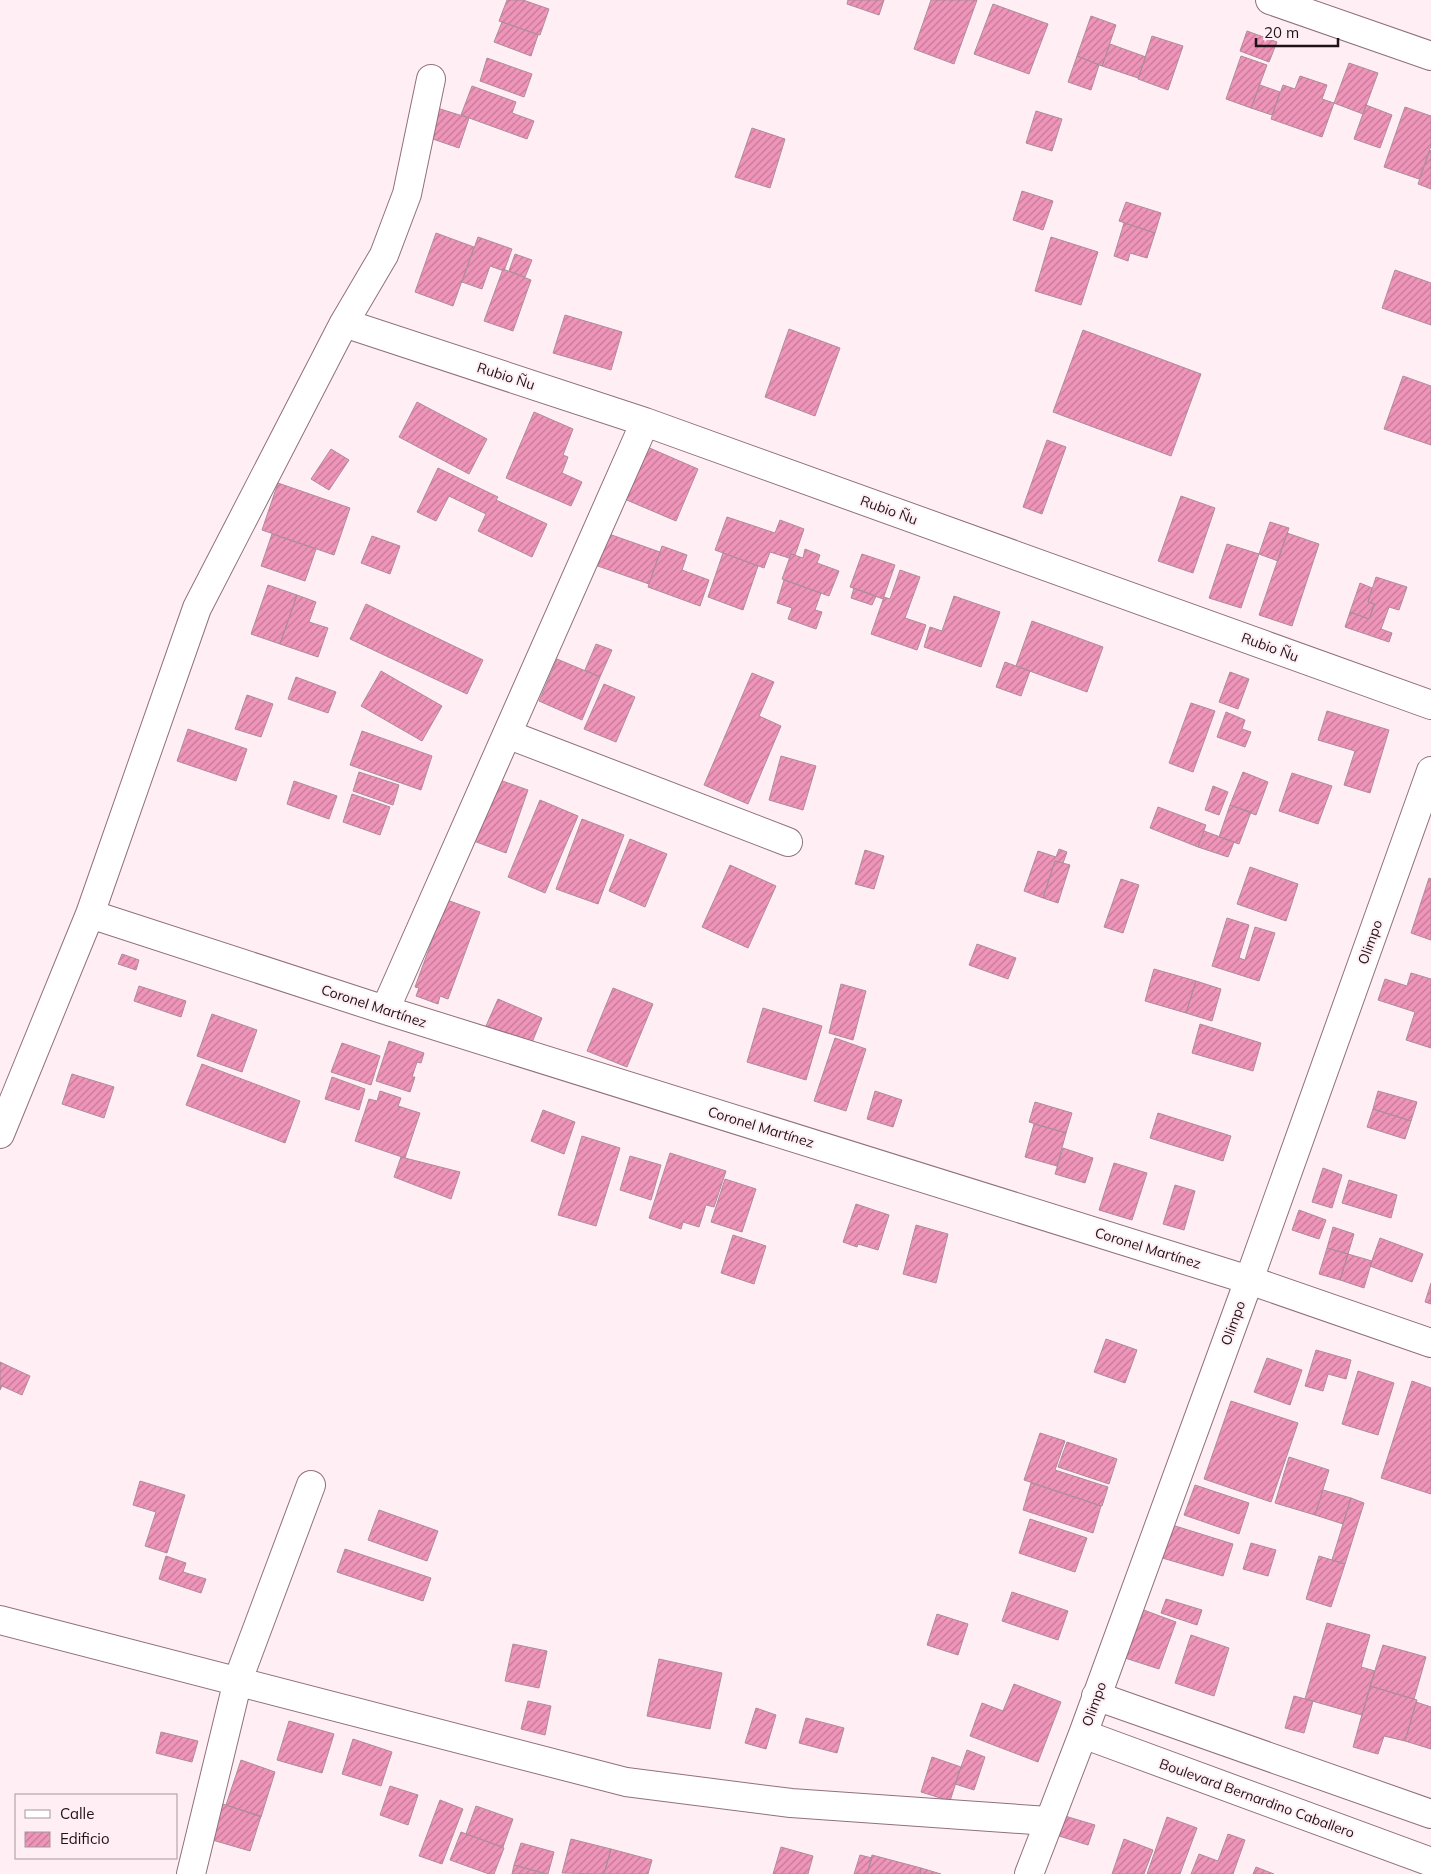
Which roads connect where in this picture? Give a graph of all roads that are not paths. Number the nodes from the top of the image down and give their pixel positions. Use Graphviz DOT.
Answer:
graph roads {
  1 [pos="1270,0"];
  2 [pos="1431,56"];
  3 [pos="431,79"];
  4 [pos="344,323"];
  5 [pos="645,422"];
  6 [pos="1431,705"];
  7 [pos="507,734"];
  8 [pos="1431,771"];
  9 [pos="788,842"];
  10 [pos="90,914"];
  11 [pos="385,1010"];
  12 [pos="0,1134"];
  13 [pos="1249,1280"];
  14 [pos="1431,1343"];
  15 [pos="311,1485"];
  16 [pos="0,1620"];
  17 [pos="238,1680"];
  18 [pos="1096,1696"];
  19 [pos="1083,1734"];
  20 [pos="1431,1814"];
  21 [pos="1048,1821"];
  22 [pos="1431,1862"];
  23 [pos="191,1874"];
  24 [pos="1029,1874"];
  1 -- 2 [label="street"];
  3 -- 4 [label="street"];
  4 -- 5 [label="street, Rubio Ñu"];
  4 -- 10 [label="street"];
  5 -- 6 [label="street, Rubio Ñu"];
  5 -- 7 [label="street"];
  7 -- 9 [label="street"];
  7 -- 11 [label="street"];
  8 -- 13 [label="street, Olimpo"];
  10 -- 11 [label="street, Coronel Martínez"];
  10 -- 12 [label="street"];
  11 -- 13 [label="street, Coronel Martínez"];
  13 -- 14 [label="street, Coronel Martínez"];
  13 -- 18 [label="street, Olimpo"];
  15 -- 17 [label="street"];
  16 -- 17 [label="street"];
  17 -- 21 [label="street"];
  17 -- 23 [label="street"];
  18 -- 19 [label="street, Olimpo"];
  18 -- 20 [label="street"];
  19 -- 21 [label="street, Olimpo"];
  19 -- 22 [label="street, Boulevard Bernardino Caballero"];
  21 -- 24 [label="street, Olimpo"];
}
